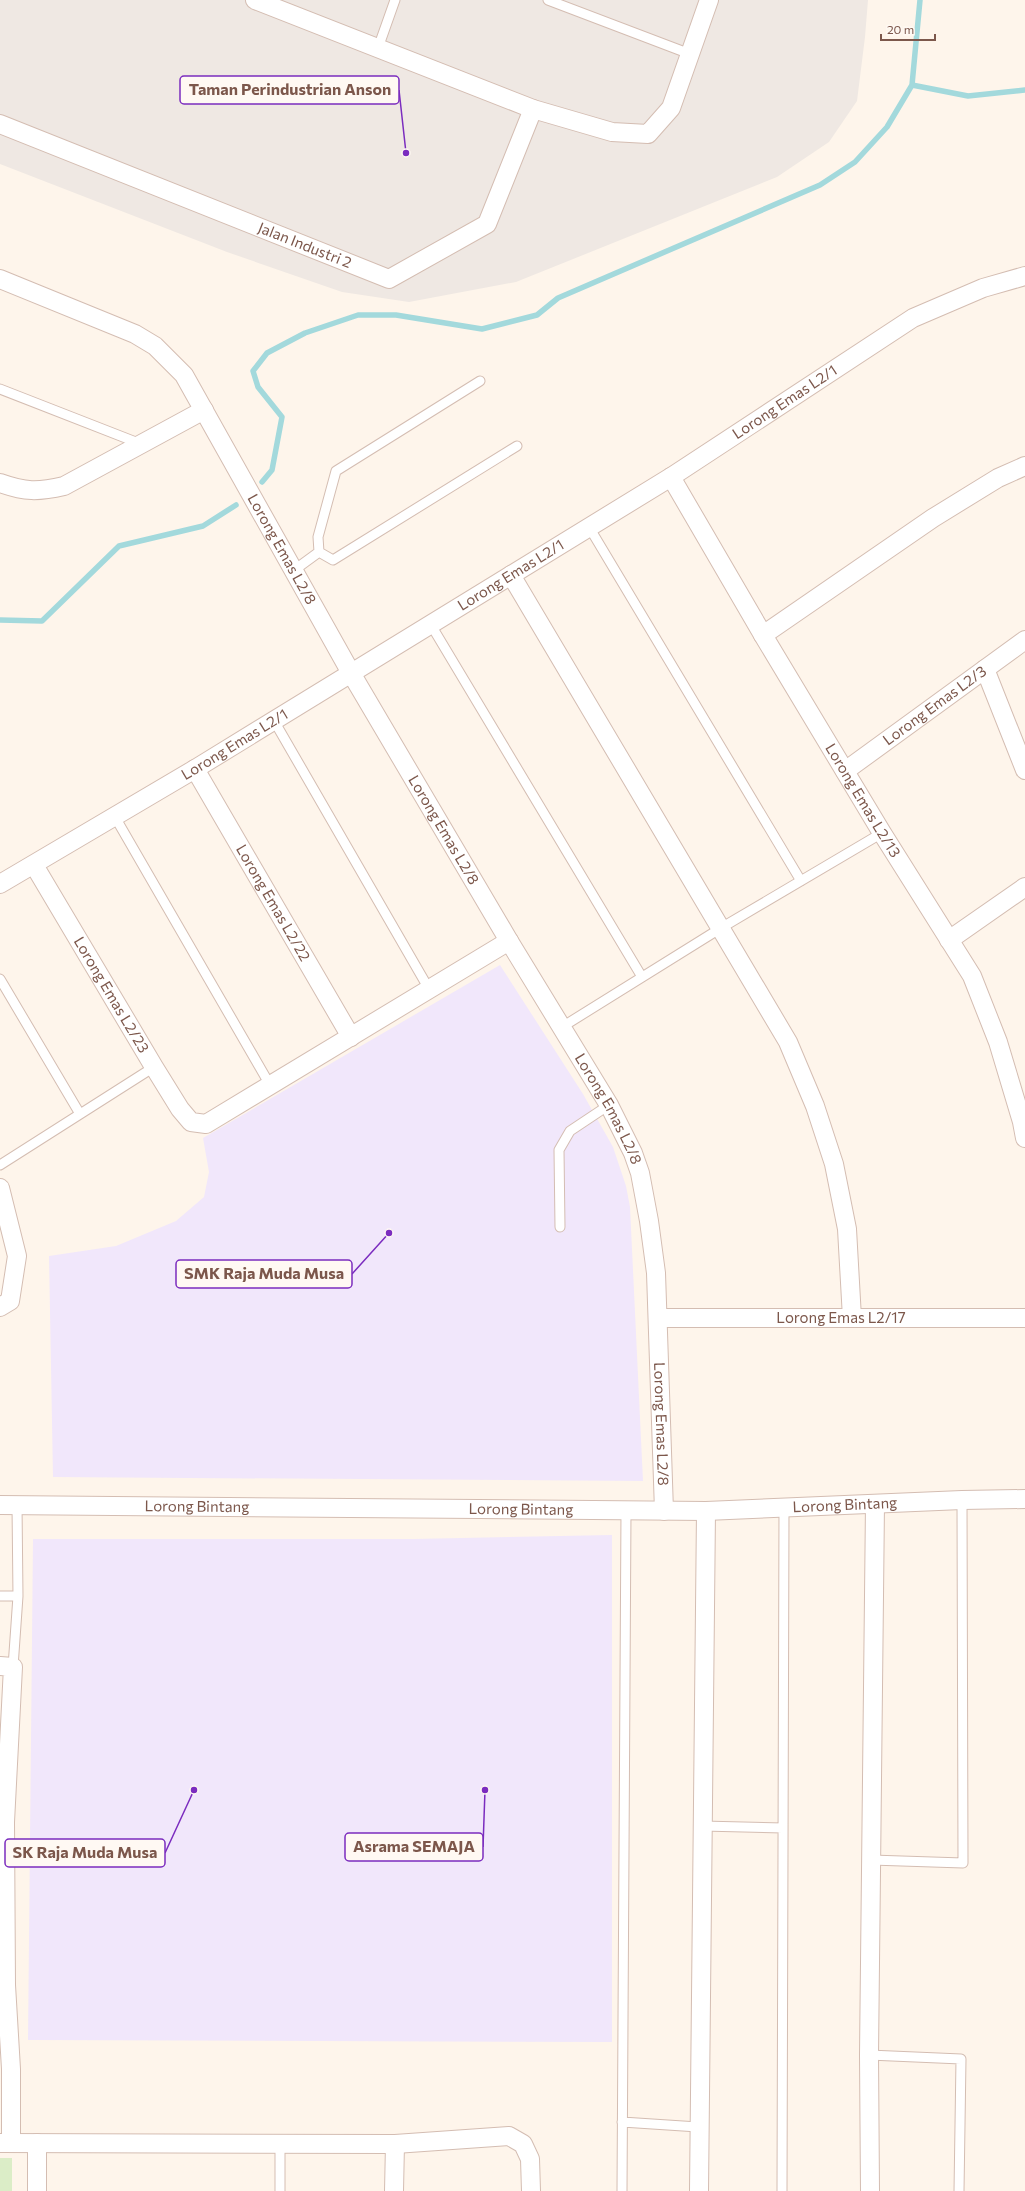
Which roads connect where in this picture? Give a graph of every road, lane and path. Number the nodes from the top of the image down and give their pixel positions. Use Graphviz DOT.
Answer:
graph roads {
  1 [pos="255,0"];
  2 [pos="395,0"];
  3 [pos="548,0"];
  4 [pos="709,0"];
  5 [pos="378,48"];
  6 [pos="690,54"];
  7 [pos="533,109"];
  8 [pos="0,124"];
  9 [pos="1025,276"];
  10 [pos="0,279"];
  11 [pos="480,381"];
  12 [pos="0,389"];
  13 [pos="204,410"];
  14 [pos="142,444"];
  15 [pos="517,446"];
  16 [pos="1025,466"];
  17 [pos="671,477"];
  18 [pos="0,483"];
  19 [pos="588,527"];
  20 [pos="319,552"];
  21 [pos="293,571"];
  22 [pos="511,575"];
  23 [pos="430,625"];
  24 [pos="763,635"];
  25 [pos="1025,640"];
  26 [pos="985,669"];
  27 [pos="351,673"];
  28 [pos="273,719"];
  29 [pos="195,768"];
  30 [pos="845,770"];
  31 [pos="1025,770"];
  32 [pos="115,817"];
  33 [pos="882,833"];
  34 [pos="34,865"];
  35 [pos="801,881"];
  36 [pos="0,884"];
  37 [pos="1025,887"];
  38 [pos="721,928"];
  39 [pos="949,940"];
  40 [pos="509,941"];
  41 [pos="642,977"];
  42 [pos="0,979"];
  43 [pos="429,989"];
  44 [pos="562,1027"];
  45 [pos="351,1037"];
  46 [pos="154,1067"];
  47 [pos="270,1085"];
  48 [pos="609,1105"];
  49 [pos="80,1114"];
  50 [pos="1024,1126"];
  51 [pos="0,1165"];
  52 [pos="0,1188"];
  53 [pos="560,1227"];
  54 [pos="0,1307"];
  55 [pos="658,1318"];
  56 [pos="852,1318"];
  57 [pos="1025,1318"];
  58 [pos="1025,1499"];
  59 [pos="962,1500"];
  60 [pos="875,1504"];
  61 [pos="8,1505"];
  62 [pos="784,1508"];
  63 [pos="626,1511"];
  64 [pos="664,1511"];
  65 [pos="706,1511"];
  66 [pos="0,1596"];
  67 [pos="18,1596"];
  68 [pos="6,1666"];
  69 [pos="4,1753"];
  70 [pos="2,1822"];
  71 [pos="702,1826"];
  72 [pos="783,1828"];
  73 [pos="871,1860"];
  74 [pos="3,1913"];
  75 [pos="3,1985"];
  76 [pos="869,2055"];
  77 [pos="5,2069"];
  78 [pos="622,2122"];
  79 [pos="698,2127"];
  80 [pos="6,2143"];
  81 [pos="37,2143"];
  82 [pos="280,2144"];
  83 [pos="395,2144"];
  84 [pos="37,2191"];
  85 [pos="280,2191"];
  86 [pos="394,2191"];
  87 [pos="531,2191"];
  88 [pos="622,2191"];
  89 [pos="699,2191"];
  90 [pos="782,2191"];
  91 [pos="870,2191"];
  92 [pos="959,2191"];
  1 -- 5 [label="street"];
  2 -- 5 [label="lane"];
  3 -- 6 [label="lane"];
  4 -- 6 [label="street"];
  5 -- 7 [label="street"];
  6 -- 7 [label="street"];
  7 -- 8 [label="street, Jalan Industri 2"];
  9 -- 17 [label="street, Lorong Emas L2/1"];
  10 -- 13 [label="street, Lorong Emas L2/8"];
  11 -- 20 [label="lane"];
  12 -- 14 [label="lane"];
  13 -- 14 [label="street"];
  13 -- 21 [label="street, Lorong Emas L2/8"];
  14 -- 18 [label="street"];
  15 -- 20 [label="lane"];
  16 -- 24 [label="street"];
  17 -- 19 [label="street, Lorong Emas L2/1"];
  17 -- 24 [label="street, Lorong Emas L2/13"];
  19 -- 22 [label="street, Lorong Emas L2/1"];
  19 -- 35 [label="lane"];
  20 -- 21 [label="lane"];
  21 -- 27 [label="street, Lorong Emas L2/8"];
  22 -- 23 [label="street, Lorong Emas L2/1"];
  22 -- 38 [label="street"];
  23 -- 27 [label="street, Lorong Emas L2/1"];
  23 -- 41 [label="lane"];
  24 -- 30 [label="street, Lorong Emas L2/13"];
  25 -- 26 [label="street, Lorong Emas L2/3"];
  26 -- 30 [label="street, Lorong Emas L2/3"];
  26 -- 31 [label="street"];
  27 -- 28 [label="street, Lorong Emas L2/1"];
  27 -- 40 [label="street, Lorong Emas L2/8"];
  28 -- 29 [label="street, Lorong Emas L2/1"];
  28 -- 43 [label="lane"];
  29 -- 32 [label="street, Lorong Emas L2/1"];
  29 -- 45 [label="street, Lorong Emas L2/22"];
  30 -- 33 [label="street, Lorong Emas L2/13"];
  32 -- 34 [label="street, Lorong Emas L2/1"];
  32 -- 47 [label="lane"];
  33 -- 35 [label="lane"];
  33 -- 39 [label="street, Lorong Emas L2/13"];
  34 -- 36 [label="street, Lorong Emas L2/1"];
  34 -- 46 [label="street, Lorong Emas L2/23"];
  35 -- 38 [label="lane"];
  37 -- 39 [label="street"];
  38 -- 41 [label="lane"];
  38 -- 56 [label="street"];
  39 -- 50 [label="street, Lorong Emas L2/13"];
  40 -- 43 [label="street"];
  40 -- 44 [label="street, Lorong Emas L2/8"];
  41 -- 44 [label="lane"];
  42 -- 49 [label="lane"];
  43 -- 45 [label="street"];
  44 -- 48 [label="street, Lorong Emas L2/8"];
  45 -- 47 [label="street"];
  46 -- 47 [label="street, Lorong Emas L2/23"];
  46 -- 49 [label="lane"];
  48 -- 53 [label="lane"];
  48 -- 55 [label="street, Lorong Emas L2/8"];
  49 -- 51 [label="lane"];
  52 -- 54 [label="street"];
  55 -- 56 [label="street, Lorong Emas L2/17"];
  55 -- 64 [label="street, Lorong Emas L2/8"];
  56 -- 57 [label="street, Lorong Emas L2/17"];
  58 -- 59 [label="street, Lorong Bintang"];
  59 -- 60 [label="street, Lorong Bintang"];
  59 -- 73 [label="lane"];
  60 -- 62 [label="street, Lorong Bintang"];
  60 -- 73 [label="street"];
  61 -- 63 [label="street, Lorong Bintang"];
  61 -- 67 [label="lane"];
  62 -- 65 [label="street, Lorong Bintang"];
  62 -- 72 [label="lane"];
  63 -- 64 [label="street, Lorong Bintang"];
  63 -- 78 [label="lane"];
  64 -- 65 [label="street, Lorong Bintang"];
  65 -- 71 [label="street"];
  66 -- 67 [label="lane"];
  67 -- 68 [label="lane"];
  68 -- 69 [label="street"];
  69 -- 70 [label="street"];
  70 -- 74 [label="street"];
  71 -- 72 [label="lane"];
  71 -- 79 [label="street"];
  72 -- 90 [label="lane"];
  73 -- 76 [label="street"];
  74 -- 75 [label="street"];
  75 -- 77 [label="street"];
  76 -- 91 [label="street"];
  76 -- 92 [label="lane"];
  77 -- 80 [label="street"];
  78 -- 79 [label="lane"];
  78 -- 88 [label="lane"];
  79 -- 89 [label="street"];
  80 -- 81 [label="street"];
  81 -- 82 [label="street"];
  81 -- 84 [label="street"];
  82 -- 83 [label="street"];
  82 -- 85 [label="lane"];
  83 -- 86 [label="street"];
  83 -- 87 [label="street"];
}
